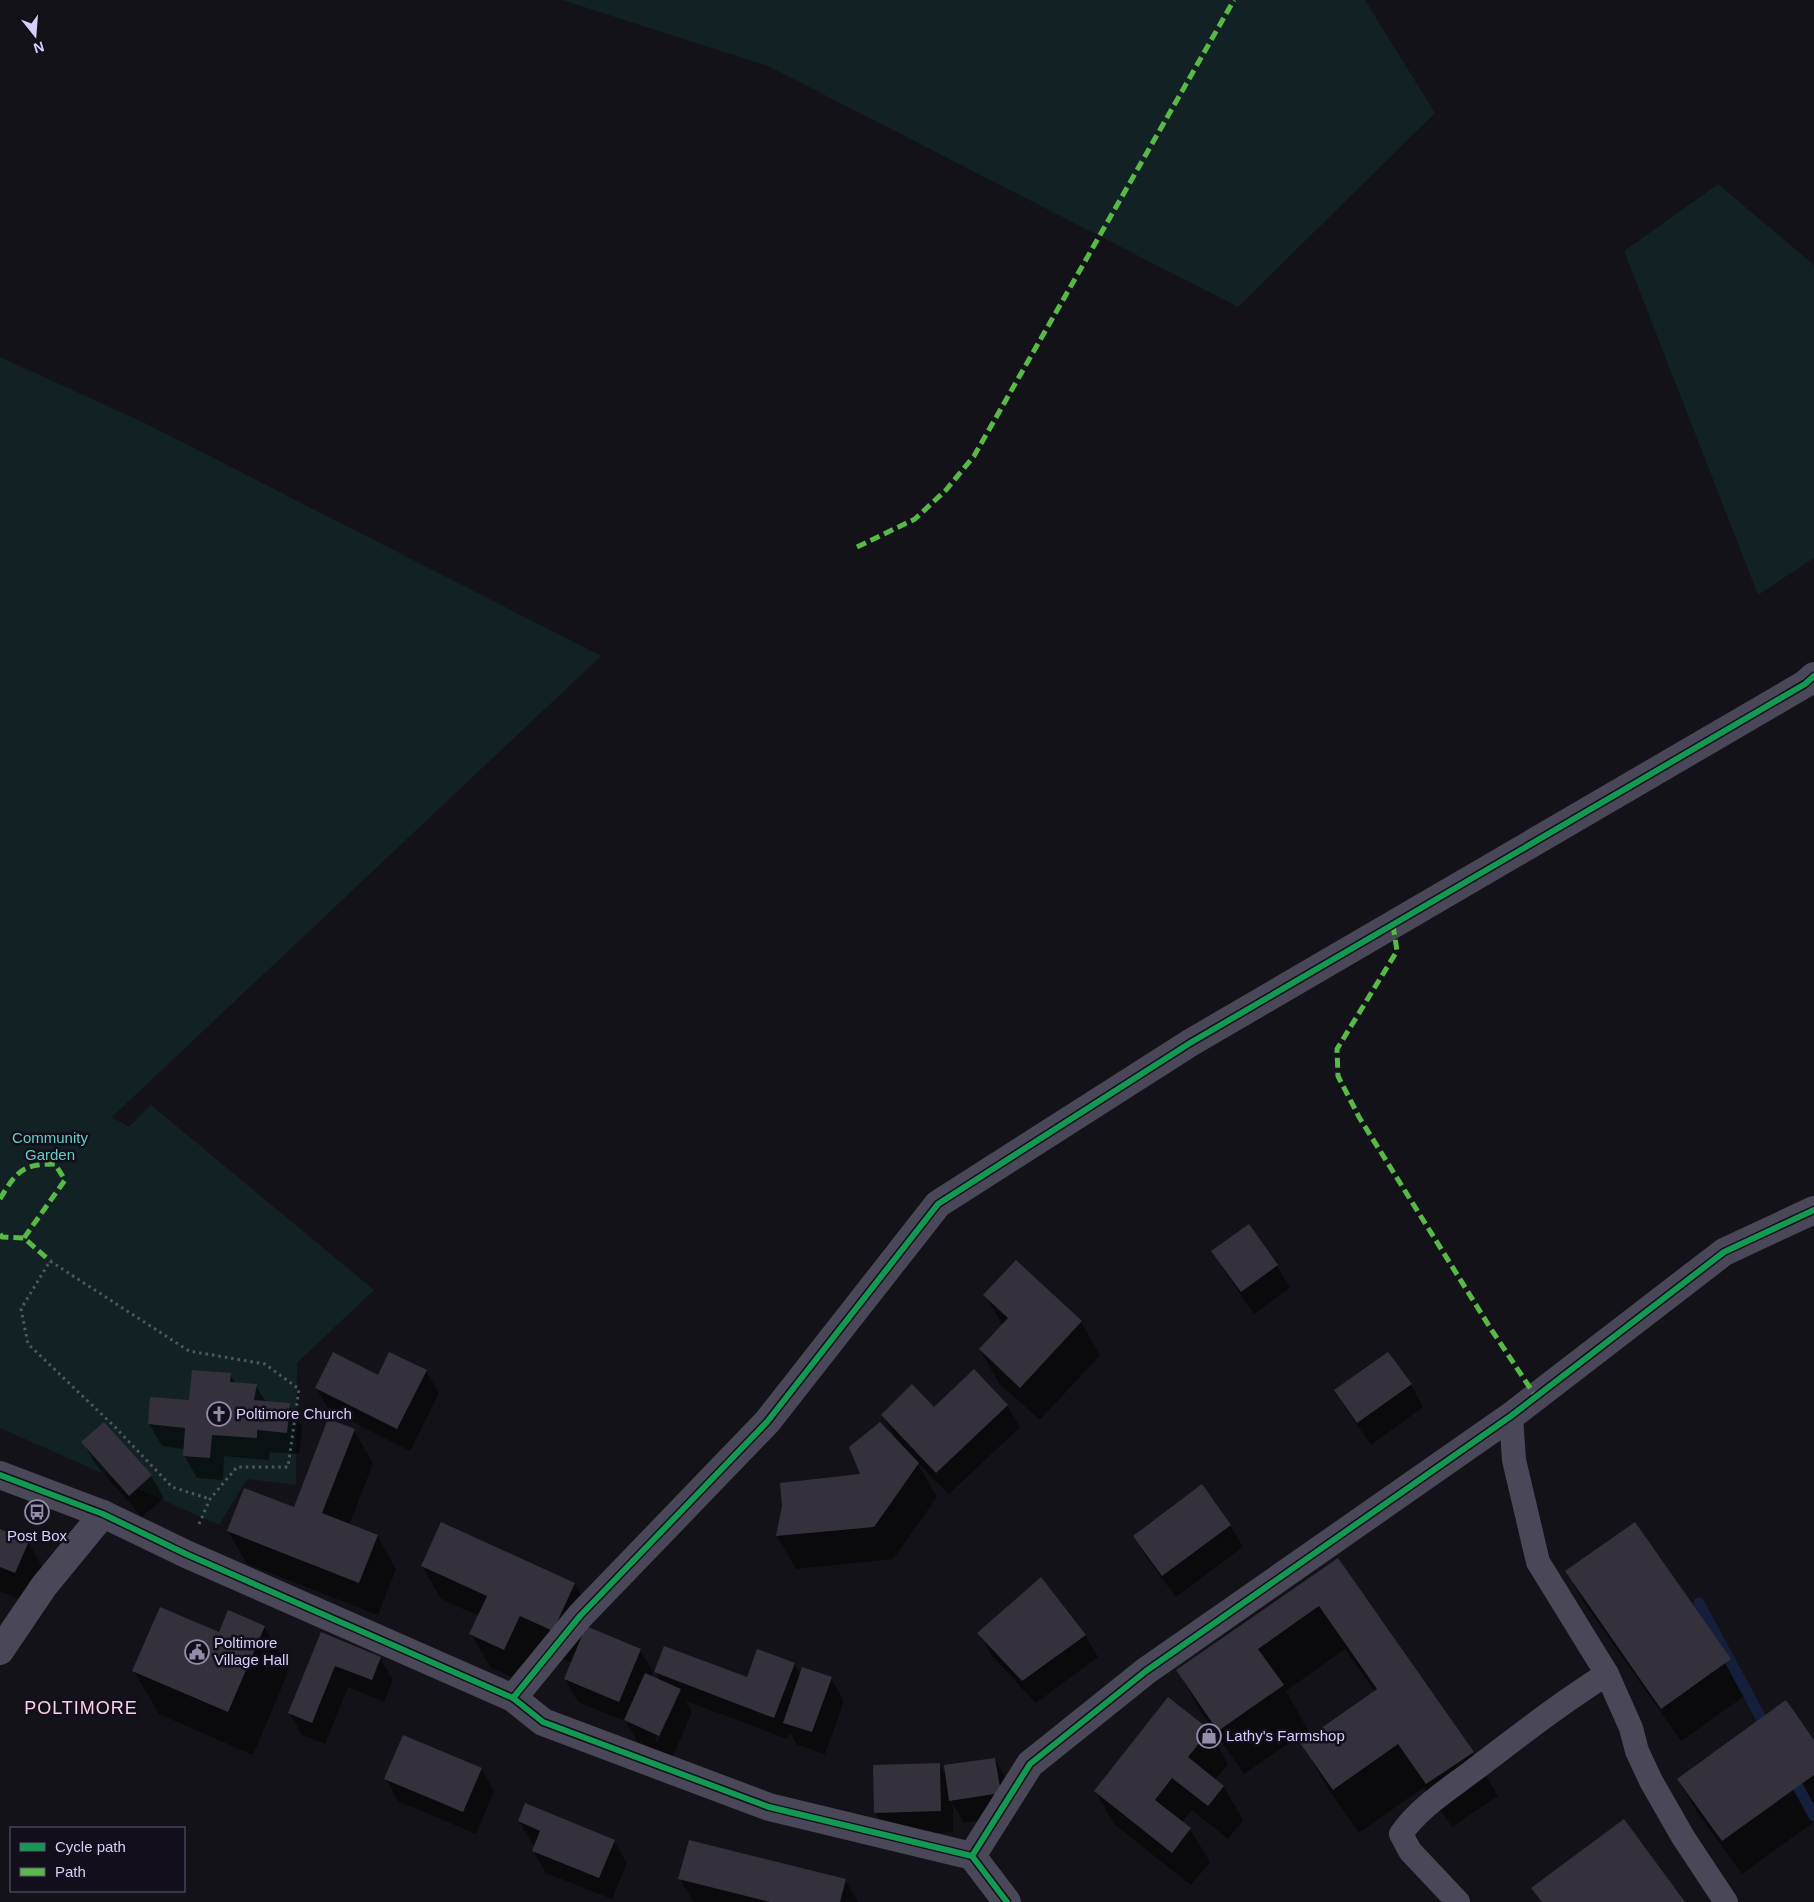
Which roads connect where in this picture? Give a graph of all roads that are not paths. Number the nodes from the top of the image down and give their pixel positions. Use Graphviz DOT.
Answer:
graph roads {
  1 [pos="1814,676"];
  2 [pos="1814,1210"];
  3 [pos="1511,1416"];
  4 [pos="0,1475"];
  5 [pos="103,1514"];
  6 [pos="0,1651"];
  7 [pos="1607,1674"];
  8 [pos="513,1698"];
  9 [pos="972,1856"];
  10 [pos="1007,1902"];
  11 [pos="1458,1902"];
  12 [pos="1726,1902"];
  1 -- 8 [label="street"];
  2 -- 3 [label="street"];
  3 -- 7 [label="lane"];
  3 -- 9 [label="street"];
  4 -- 5 [label="street"];
  5 -- 6 [label="street"];
  5 -- 8 [label="street"];
  7 -- 11 [label="lane"];
  7 -- 12 [label="lane"];
  8 -- 9 [label="street"];
  9 -- 10 [label="street"];
}
